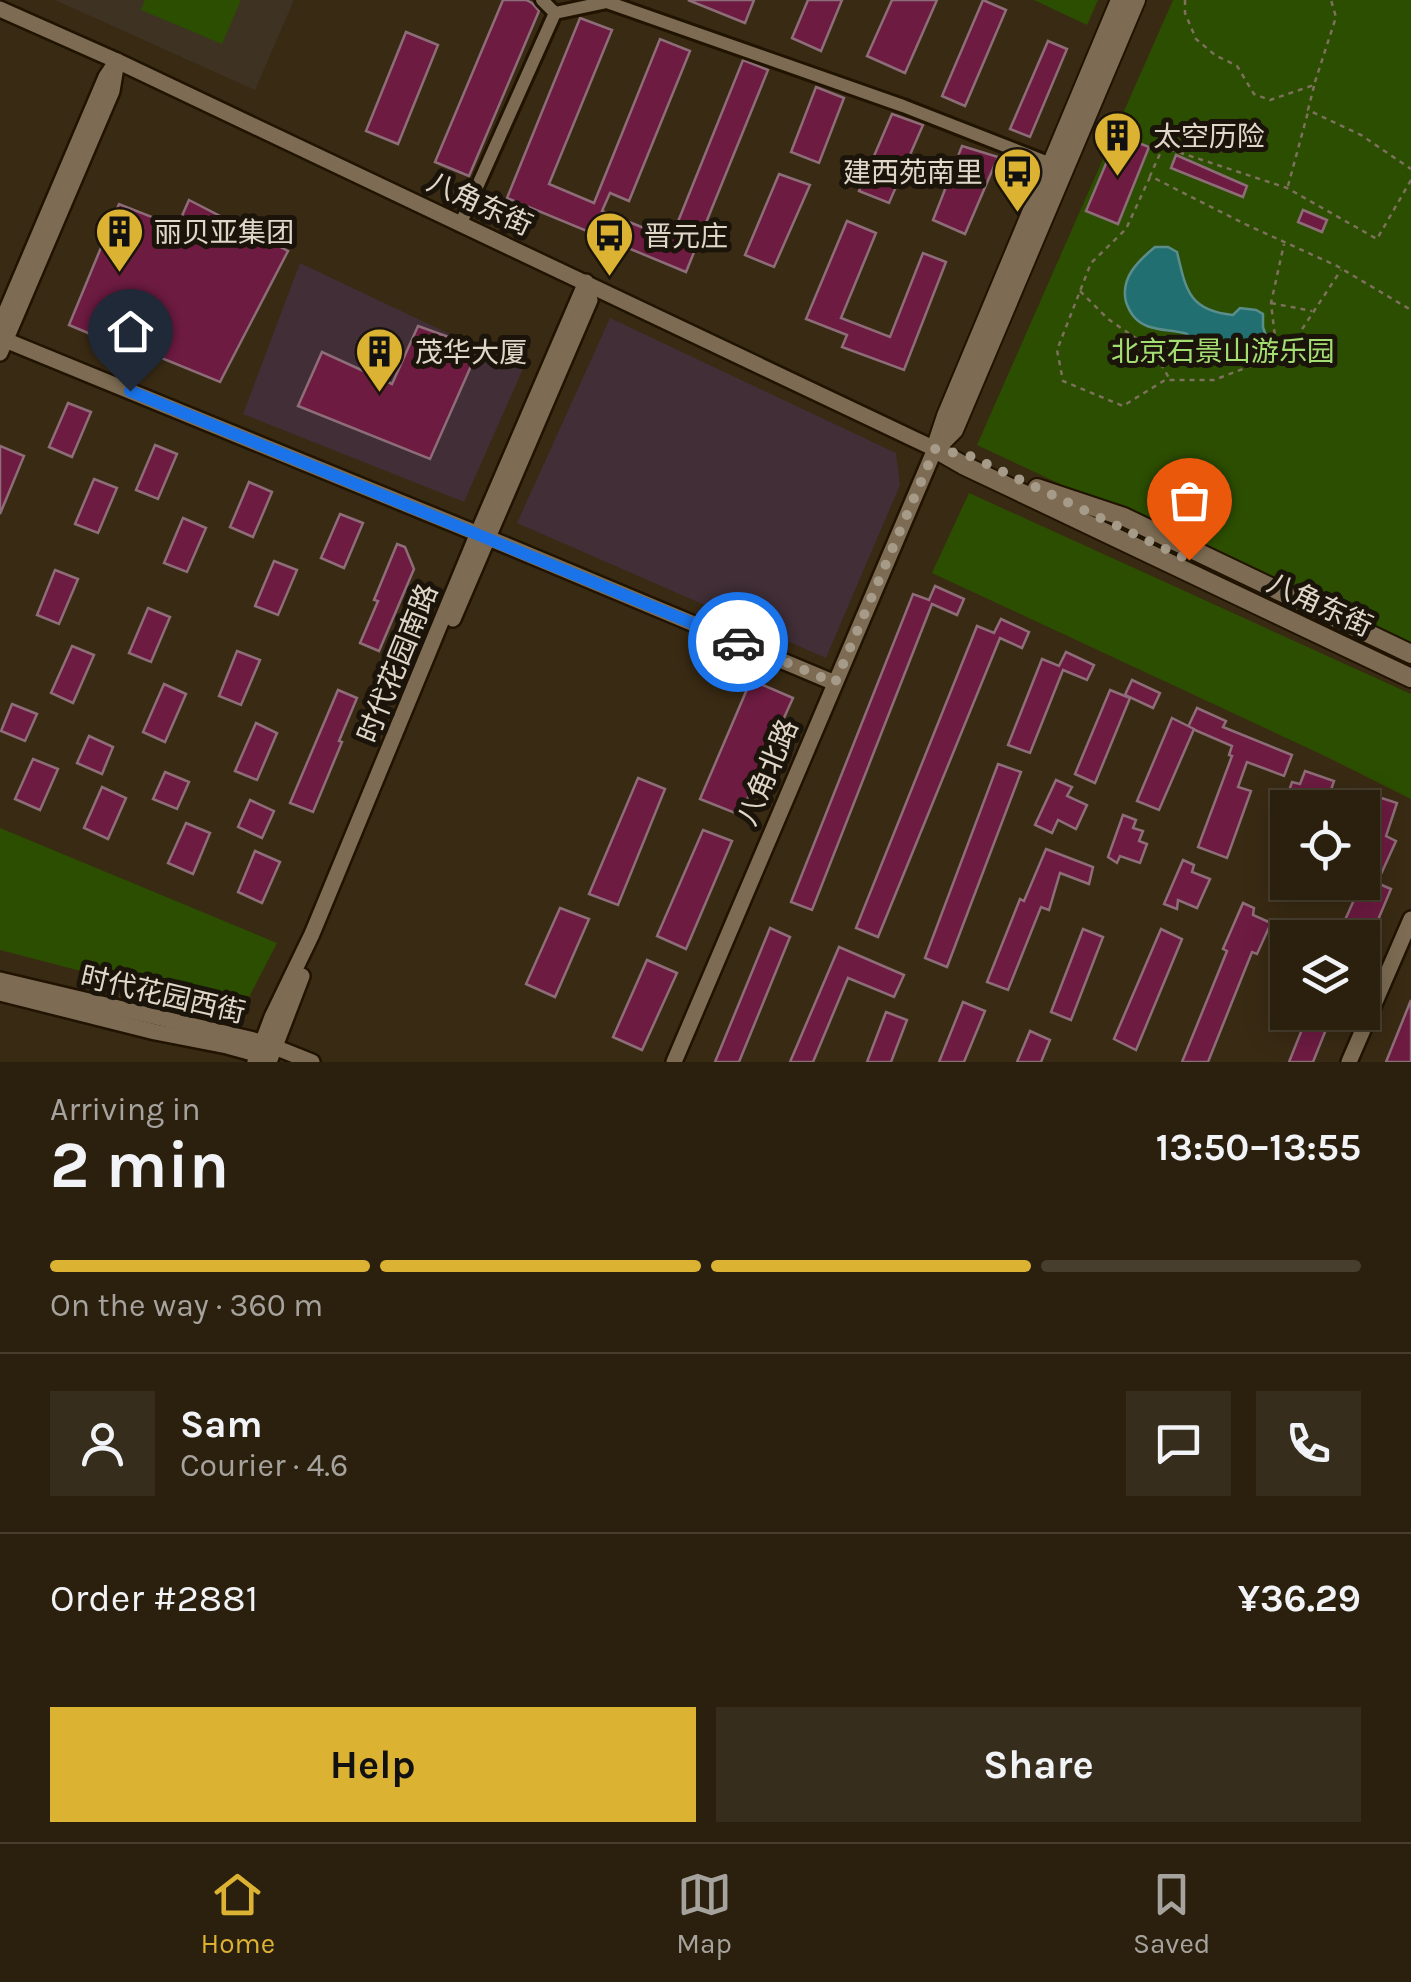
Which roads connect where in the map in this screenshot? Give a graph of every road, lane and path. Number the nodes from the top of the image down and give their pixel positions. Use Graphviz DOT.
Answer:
graph roads {
  1 [pos="542,0"];
  2 [pos="1120,0"];
  3 [pos="1136,0"];
  4 [pos="1185,0"];
  5 [pos="1330,0"];
  6 [pos="0,9"];
  7 [pos="555,14"];
  8 [pos="118,61"];
  9 [pos="1314,85"];
  10 [pos="1308,110"];
  11 [pos="1051,164"];
  12 [pos="1411,169"];
  13 [pos="1150,176"];
  14 [pos="1411,180"];
  15 [pos="1287,188"];
  16 [pos="460,225"];
  17 [pos="1285,242"];
  18 [pos="1342,268"];
  19 [pos="590,284"];
  20 [pos="1080,291"];
  21 [pos="1271,302"];
  22 [pos="1411,310"];
  23 [pos="1313,312"];
  24 [pos="1,340"];
  25 [pos="1278,356"];
  26 [pos="1170,380"];
  27 [pos="935,449"];
  28 [pos="1037,488"];
  29 [pos="482,537"];
  30 [pos="1411,654"];
  31 [pos="1411,665"];
  32 [pos="1411,678"];
  33 [pos="835,683"];
  34 [pos="1411,920"];
  35 [pos="0,980"];
  36 [pos="0,993"];
  37 [pos="267,1055"];
  38 [pos="312,1062"];
  39 [pos="674,1062"];
  40 [pos="1349,1062"];
  1 -- 7 [label="street"];
  2 -- 11 [label="main road, 八角北路"];
  3 -- 27 [label="main road, 八角北路"];
  4 -- 9 [label="path"];
  5 -- 9 [label="path"];
  6 -- 8 [label="street, 八角东街"];
  7 -- 11 [label="street"];
  7 -- 16 [label="street"];
  8 -- 16 [label="street, 八角东街"];
  8 -- 24 [label="street"];
  9 -- 10 [label="path"];
  10 -- 12 [label="path"];
  10 -- 15 [label="path"];
  11 -- 27 [label="main road, 八角北路"];
  13 -- 15 [label="path"];
  13 -- 17 [label="path"];
  13 -- 20 [label="path"];
  14 -- 15 [label="path"];
  16 -- 19 [label="street, 八角东街"];
  17 -- 18 [label="path"];
  17 -- 21 [label="path"];
  18 -- 22 [label="path"];
  18 -- 23 [label="path"];
  19 -- 27 [label="street, 八角东街"];
  19 -- 29 [label="street, 时代花园南路"];
  20 -- 26 [label="path"];
  20 -- 26 [label="path"];
  21 -- 23 [label="path"];
  21 -- 25 [label="path"];
  23 -- 25 [label="path"];
  24 -- 29 [label="street"];
  25 -- 26 [label="path"];
  27 -- 28 [label="main road, 八角东街"];
  27 -- 32 [label="main road, 八角东街"];
  27 -- 33 [label="street, 八角北路"];
  28 -- 30 [label="main road"];
  28 -- 31 [label="main road, 八角东街"];
  29 -- 33 [label="street"];
  29 -- 37 [label="street, 时代花园南路"];
  33 -- 39 [label="street, 八角北路"];
  34 -- 40 [label="street"];
  35 -- 37 [label="street, 时代花园西街"];
  36 -- 37 [label="street, 时代花园西街"];
  37 -- 38 [label="street, 时代花园西街"];
}
